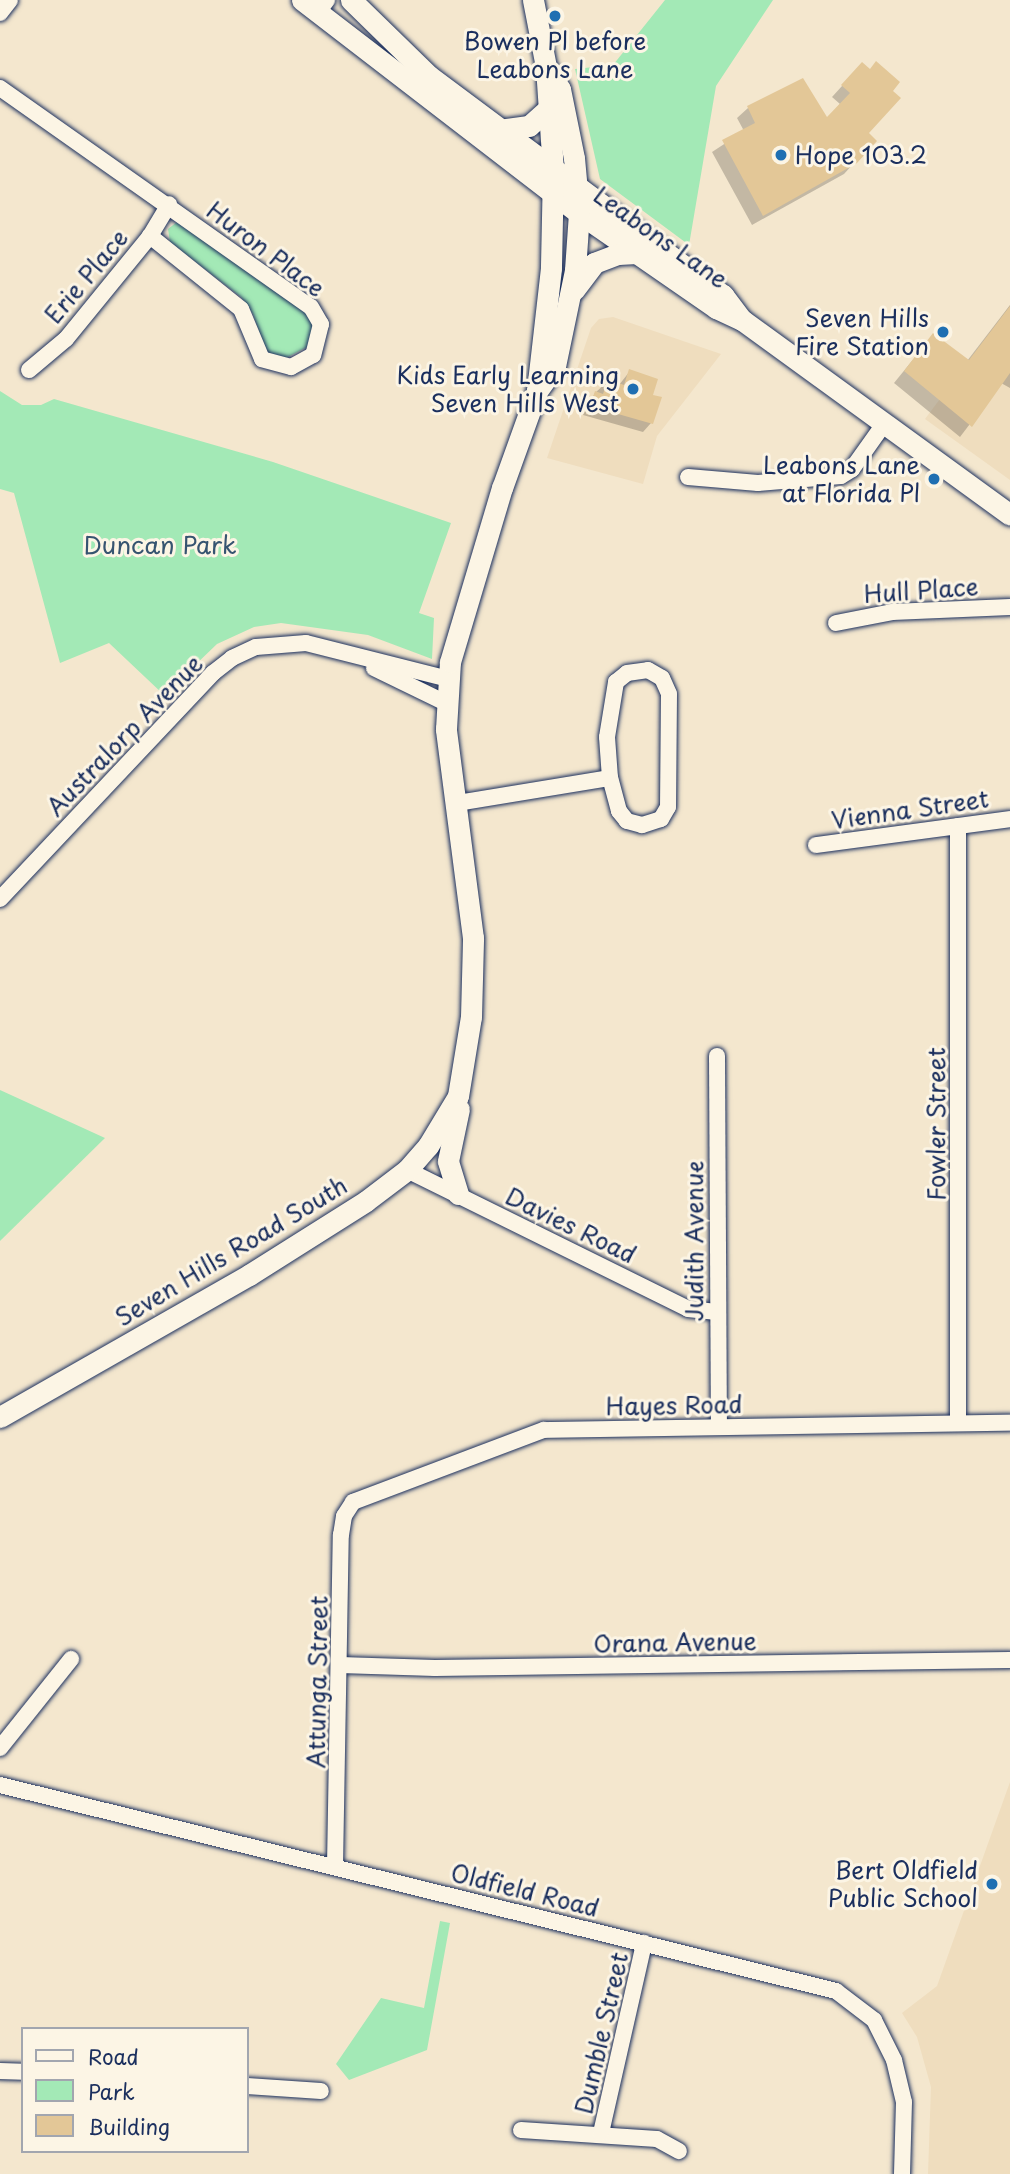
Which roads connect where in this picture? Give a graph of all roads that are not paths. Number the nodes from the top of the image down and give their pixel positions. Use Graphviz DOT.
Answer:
graph roads {
  1 [pos="9,0"];
  2 [pos="351,0"];
  3 [pos="533,0"];
  4 [pos="315,4"];
  5 [pos="0,13"];
  6 [pos="547,67"];
  7 [pos="0,88"];
  8 [pos="547,110"];
  9 [pos="499,130"];
  10 [pos="553,170"];
  11 [pos="578,188"];
  12 [pos="552,192"];
  13 [pos="169,204"];
  14 [pos="579,213"];
  15 [pos="150,236"];
  16 [pos="637,253"];
  17 [pos="573,292"];
  18 [pos="743,320"];
  19 [pos="29,370"];
  20 [pos="537,391"];
  21 [pos="884,424"];
  22 [pos="688,477"];
  23 [pos="1010,515"];
  24 [pos="1010,607"];
  25 [pos="836,623"];
  26 [pos="344,652"];
  27 [pos="448,679"];
  28 [pos="446,704"];
  29 [pos="610,778"];
  30 [pos="457,803"];
  31 [pos="1010,819"];
  32 [pos="958,826"];
  33 [pos="816,845"];
  34 [pos="0,899"];
  35 [pos="717,1056"];
  36 [pos="458,1096"];
  37 [pos="407,1170"];
  38 [pos="458,1194"];
  39 [pos="717,1312"];
  40 [pos="0,1417"];
  41 [pos="958,1423"];
  42 [pos="1010,1423"];
  43 [pos="719,1426"];
  44 [pos="353,1502"];
  45 [pos="71,1659"];
  46 [pos="1010,1660"];
  47 [pos="340,1665"];
  48 [pos="0,1748"];
  49 [pos="0,1786"];
  50 [pos="335,1866"];
  51 [pos="644,1943"];
  52 [pos="0,2071"];
  53 [pos="21,2072"];
  54 [pos="248,2086"];
  55 [pos="321,2091"];
  56 [pos="521,2130"];
  57 [pos="601,2133"];
  58 [pos="679,2151"];
  59 [pos="902,2174"];
  1 -- 5 [label="street"];
  2 -- 9 [label="street, Leabons Lane"];
  3 -- 6 [label="street"];
  4 -- 12 [label="street, Leabons Lane"];
  6 -- 8 [label="street, Seven Hills Road South"];
  6 -- 11 [label="street, Seven Hills Road South"];
  7 -- 13 [label="street, Huron Place"];
  8 -- 9 [label="street"];
  8 -- 10 [label="street, Seven Hills Road South"];
  9 -- 10 [label="street, Leabons Lane"];
  10 -- 11 [label="street, Leabons Lane"];
  10 -- 12 [label="street, Seven Hills Road South"];
  11 -- 14 [label="street, Seven Hills Road South"];
  11 -- 18 [label="street, Leabons Lane"];
  12 -- 14 [label="street, Leabons Lane"];
  12 -- 20 [label="street, Seven Hills Road South"];
  13 -- 15 [label="street, Erie Place"];
  13 -- 15 [label="street, Huron Place"];
  14 -- 16 [label="street, Leabons Lane"];
  14 -- 17 [label="street, Seven Hills Road South"];
  15 -- 19 [label="street, Erie Place"];
  16 -- 17 [label="street"];
  16 -- 18 [label="street, Leabons Lane"];
  17 -- 20 [label="street, Seven Hills Road South"];
  18 -- 21 [label="street, Leabons Lane"];
  20 -- 27 [label="street, Seven Hills Road South"];
  21 -- 22 [label="street"];
  21 -- 23 [label="street, Leabons Lane"];
  24 -- 25 [label="street, Hull Place"];
  26 -- 27 [label="street, Australorp Avenue"];
  26 -- 28 [label="street, Australorp Avenue"];
  26 -- 34 [label="street, Australorp Avenue"];
  27 -- 28 [label="street, Seven Hills Road South"];
  28 -- 30 [label="street, Seven Hills Road South"];
  29 -- 29 [label="street"];
  29 -- 30 [label="street"];
  30 -- 36 [label="street, Seven Hills Road South"];
  31 -- 32 [label="street, Vienna Street"];
  32 -- 33 [label="street, Vienna Street"];
  32 -- 41 [label="street, Fowler Street"];
  35 -- 39 [label="street, Judith Avenue"];
  36 -- 37 [label="street, Seven Hills Road South"];
  36 -- 38 [label="street, Seven Hills Road South"];
  37 -- 38 [label="street, Davies Road"];
  37 -- 40 [label="street, Seven Hills Road South"];
  38 -- 39 [label="street, Davies Road"];
  39 -- 43 [label="street, Judith Avenue"];
  41 -- 42 [label="street, Hayes Road"];
  41 -- 43 [label="street, Hayes Road"];
  43 -- 44 [label="street, Hayes Road"];
  44 -- 47 [label="street, Attunga Street"];
  45 -- 48 [label="street"];
  46 -- 47 [label="street, Orana Avenue"];
  47 -- 50 [label="street, Attunga Street"];
  49 -- 50 [label="street, Oldfield Road"];
  50 -- 51 [label="street, Oldfield Road"];
  51 -- 57 [label="street, Dumble Street"];
  51 -- 59 [label="street, Oldfield Road"];
  52 -- 53 [label="street"];
  54 -- 55 [label="street"];
  56 -- 57 [label="street, Dumble Street"];
  57 -- 58 [label="street, Dumble Street"];
}
